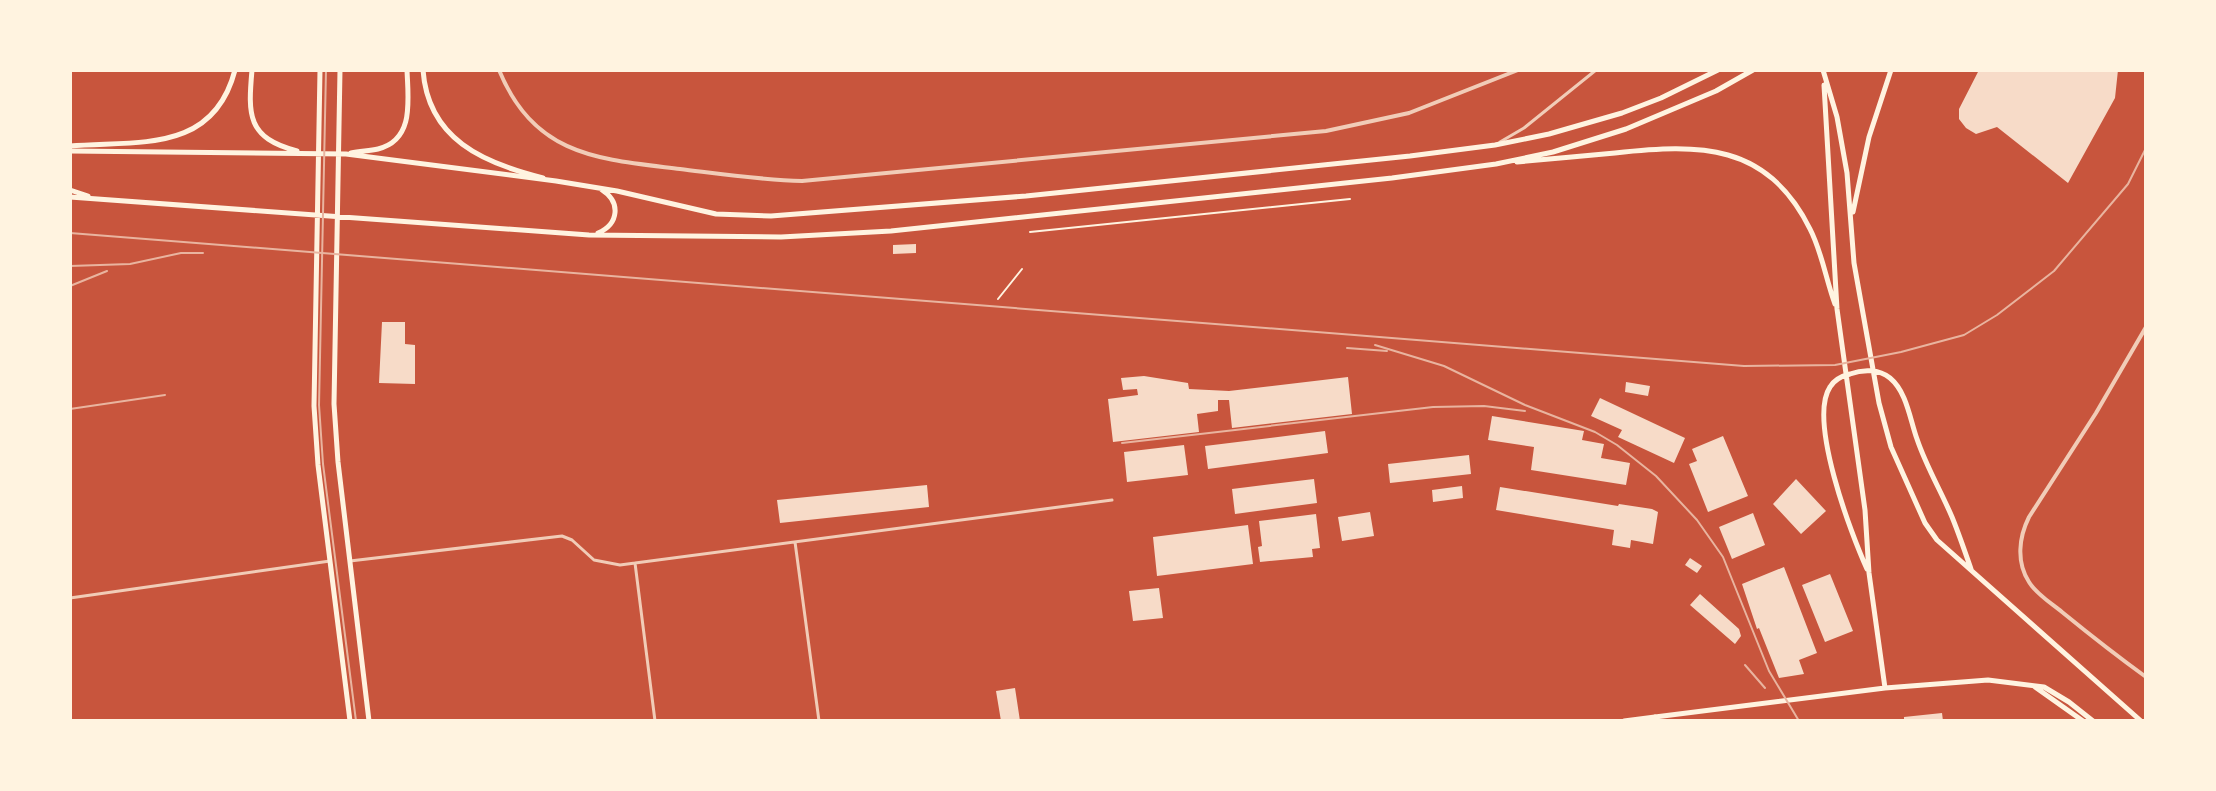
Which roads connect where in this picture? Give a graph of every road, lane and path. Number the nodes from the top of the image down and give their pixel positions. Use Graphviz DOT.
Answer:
graph roads {
  1 [pos="235,70"];
  2 [pos="252,70"];
  3 [pos="320,70"];
  4 [pos="340,70"];
  5 [pos="407,70"];
  6 [pos="423,70"];
  7 [pos="499,70"];
  8 [pos="1518,70"];
  9 [pos="1596,70"];
  10 [pos="1718,70"];
  11 [pos="1753,70"];
  12 [pos="1891,70"];
  13 [pos="1823,71"];
  14 [pos="1495,145"];
  15 [pos="70,150"];
  16 [pos="306,153"];
  17 [pos="346,154"];
  18 [pos="1496,164"];
  19 [pos="556,181"];
  20 [pos="594,187"];
  21 [pos="70,190"];
  22 [pos="70,197"];
  23 [pos="96,199"];
  24 [pos="1350,199"];
  25 [pos="1851,219"];
  26 [pos="1030,232"];
  27 [pos="589,235"];
  28 [pos="1022,269"];
  29 [pos="998,299"];
  30 [pos="1837,309"];
  31 [pos="2146,327"];
  32 [pos="1112,500"];
  33 [pos="795,542"];
  34 [pos="330,561"];
  35 [pos="349,561"];
  36 [pos="635,563"];
  37 [pos="1971,571"];
  38 [pos="1869,573"];
  39 [pos="70,598"];
  40 [pos="2146,677"];
  41 [pos="2031,684"];
  42 [pos="1885,688"];
  43 [pos="1655,719"];
  44 [pos="350,721"];
  45 [pos="369,721"];
  46 [pos="655,721"];
  47 [pos="819,721"];
  48 [pos="1624,721"];
  49 [pos="2083,721"];
  50 [pos="2093,721"];
  51 [pos="2141,721"];
  1 -- 15 [label="main road"];
  2 -- 16 [label="main road"];
  3 -- 34 [label="main road"];
  4 -- 35 [label="main road"];
  5 -- 17 [label="main road"];
  6 -- 19 [label="main road"];
  7 -- 8 [label="street"];
  9 -- 14 [label="street"];
  10 -- 14 [label="main road"];
  11 -- 18 [label="main road"];
  12 -- 25 [label="main road"];
  13 -- 25 [label="main road"];
  13 -- 30 [label="main road"];
  14 -- 20 [label="main road"];
  15 -- 16 [label="main road"];
  16 -- 17 [label="main road"];
  17 -- 19 [label="main road"];
  18 -- 27 [label="main road"];
  18 -- 30 [label="main road"];
  19 -- 20 [label="main road"];
  20 -- 27 [label="main road"];
  21 -- 23 [label="main road"];
  22 -- 23 [label="main road"];
  23 -- 27 [label="main road"];
  24 -- 26 [label="path"];
  25 -- 37 [label="main road"];
  28 -- 29 [label="path"];
  30 -- 38 [label="main road"];
  31 -- 40 [label="street"];
  32 -- 33 [label="street"];
  33 -- 36 [label="street"];
  33 -- 47 [label="street"];
  34 -- 39 [label="street"];
  34 -- 44 [label="main road"];
  35 -- 36 [label="street"];
  35 -- 45 [label="main road"];
  36 -- 46 [label="street"];
  37 -- 38 [label="main road"];
  37 -- 51 [label="main road"];
  38 -- 42 [label="main road"];
  41 -- 42 [label="main road"];
  41 -- 49 [label="main road"];
  41 -- 50 [label="main road"];
  42 -- 43 [label="main road"];
  43 -- 48 [label="main road"];
}
